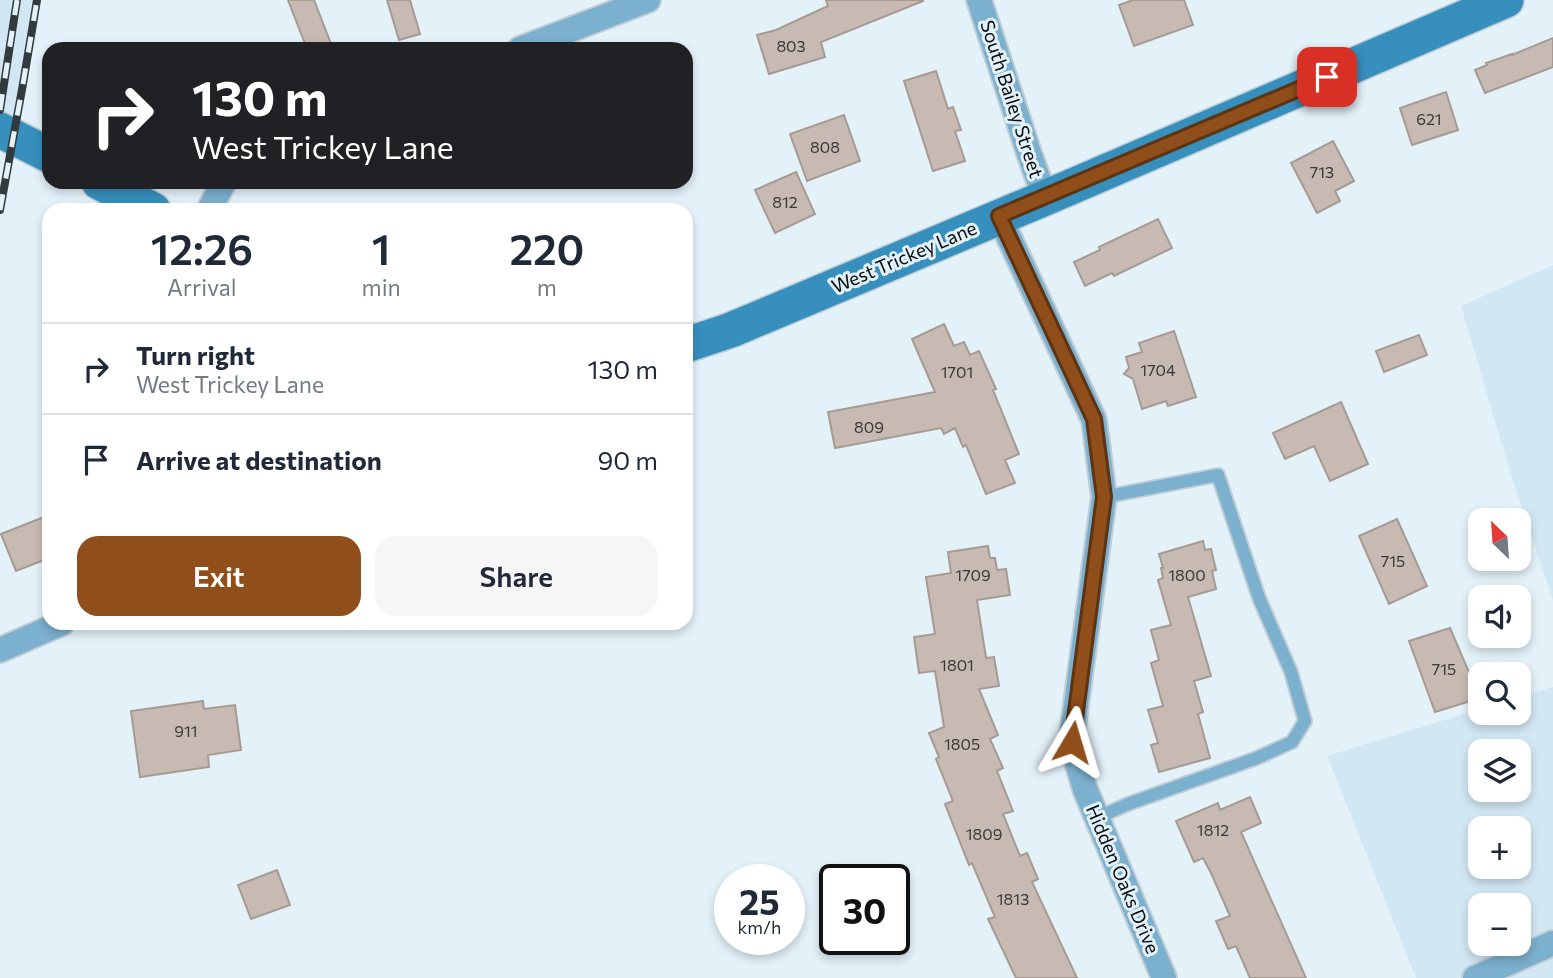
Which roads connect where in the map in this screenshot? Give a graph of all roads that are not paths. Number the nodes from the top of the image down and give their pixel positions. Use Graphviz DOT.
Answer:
graph roads {
  1 [pos="648,0"];
  2 [pos="979,0"];
  3 [pos="1506,0"];
  4 [pos="538,42"];
  5 [pos="0,130"];
  6 [pos="42,151"];
  7 [pos="112,189"];
  8 [pos="1045,198"];
  9 [pos="140,203"];
  10 [pos="999,216"];
  11 [pos="693,343"];
  12 [pos="1104,497"];
  13 [pos="46,630"];
  14 [pos="0,650"];
  15 [pos="1097,818"];
  16 [pos="1553,943"];
  17 [pos="1164,978"];
  18 [pos="1475,978"];
  1 -- 4 [label="street"];
  2 -- 8 [label="street, South Bailey Street"];
  3 -- 8 [label="street, West Trickey Lane"];
  5 -- 6 [label="street"];
  7 -- 9 [label="street"];
  8 -- 10 [label="street, West Trickey Lane"];
  10 -- 11 [label="street, West Trickey Lane"];
  10 -- 12 [label="street, Hidden Oaks Drive"];
  12 -- 15 [label="street, Hidden Oaks Drive"];
  12 -- 15 [label="lane"];
  13 -- 14 [label="street"];
  15 -- 17 [label="street, Hidden Oaks Drive"];
  16 -- 18 [label="street"];
}
